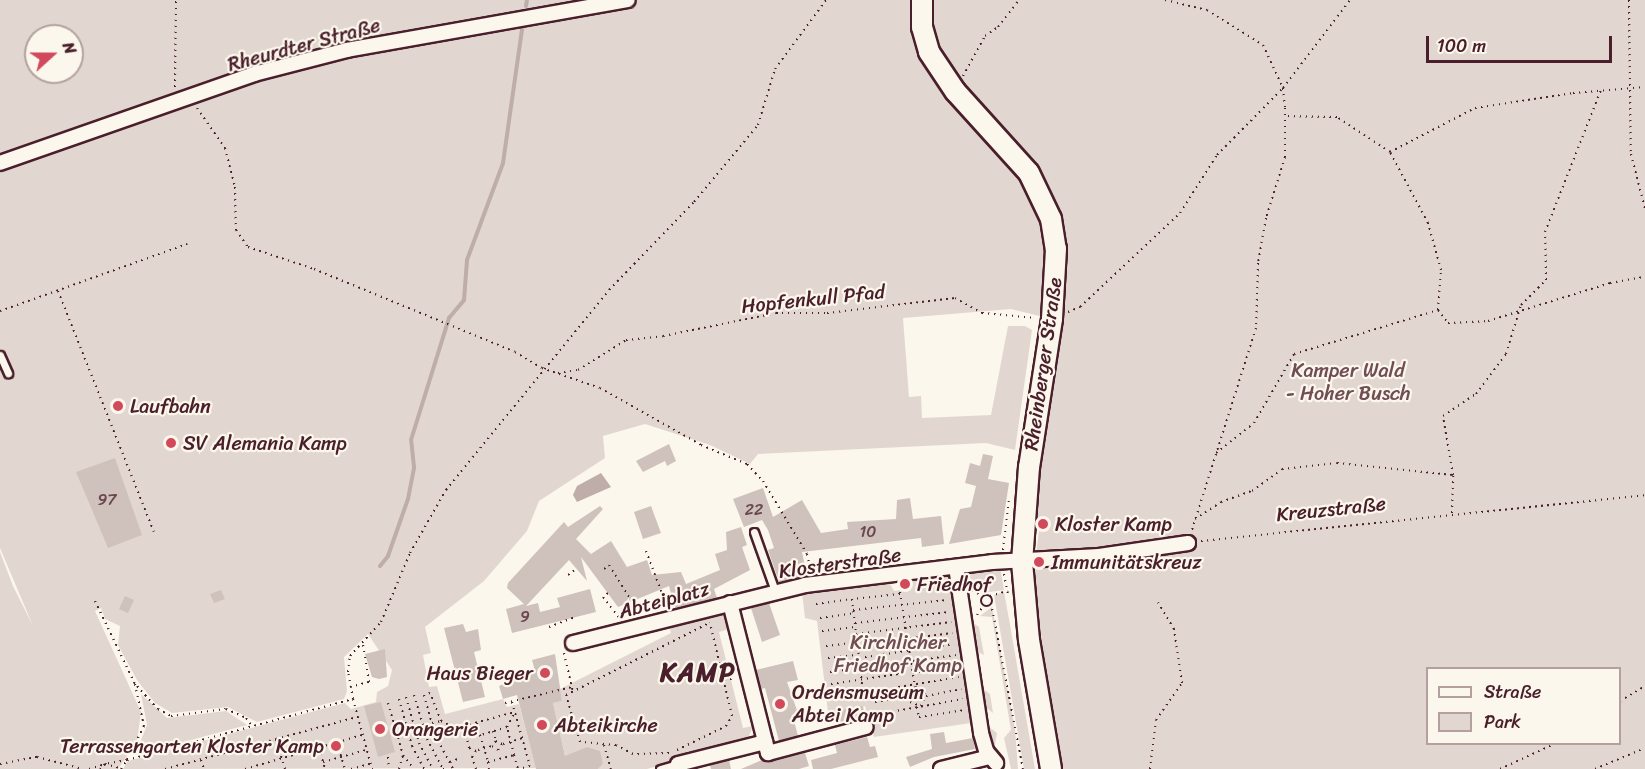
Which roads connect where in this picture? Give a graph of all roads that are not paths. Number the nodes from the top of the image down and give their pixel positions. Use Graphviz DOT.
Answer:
graph roads {
  1 [pos="628,0"];
  2 [pos="919,1"];
  3 [pos="0,164"];
  4 [pos="0,355"];
  5 [pos="8,373"];
  6 [pos="754,532"];
  7 [pos="1188,543"];
  8 [pos="1022,562"];
  9 [pos="956,567"];
  10 [pos="775,591"];
  11 [pos="730,603"];
  12 [pos="568,647"];
  13 [pos="866,727"];
  14 [pos="765,742"];
  15 [pos="679,766"];
  16 [pos="660,769"];
  17 [pos="941,769"];
  18 [pos="1051,769"];
  1 -- 3 [label="street, Rheurdter Straße"];
  2 -- 8 [label="main road, Rheinberger Straße"];
  4 -- 5 [label="lane"];
  6 -- 10 [label="lane"];
  7 -- 8 [label="street"];
  8 -- 9 [label="street, Klosterstraße"];
  8 -- 18 [label="main road, Rheinberger Straße"];
  9 -- 10 [label="street, Klosterstraße"];
  9 -- 17 [label="street"];
  10 -- 11 [label="street, Klosterstraße"];
  11 -- 12 [label="street, Abteiplatz"];
  11 -- 14 [label="street, Abteiplatz"];
  13 -- 14 [label="street"];
  14 -- 15 [label="street"];
  15 -- 16 [label="lane"];
}
